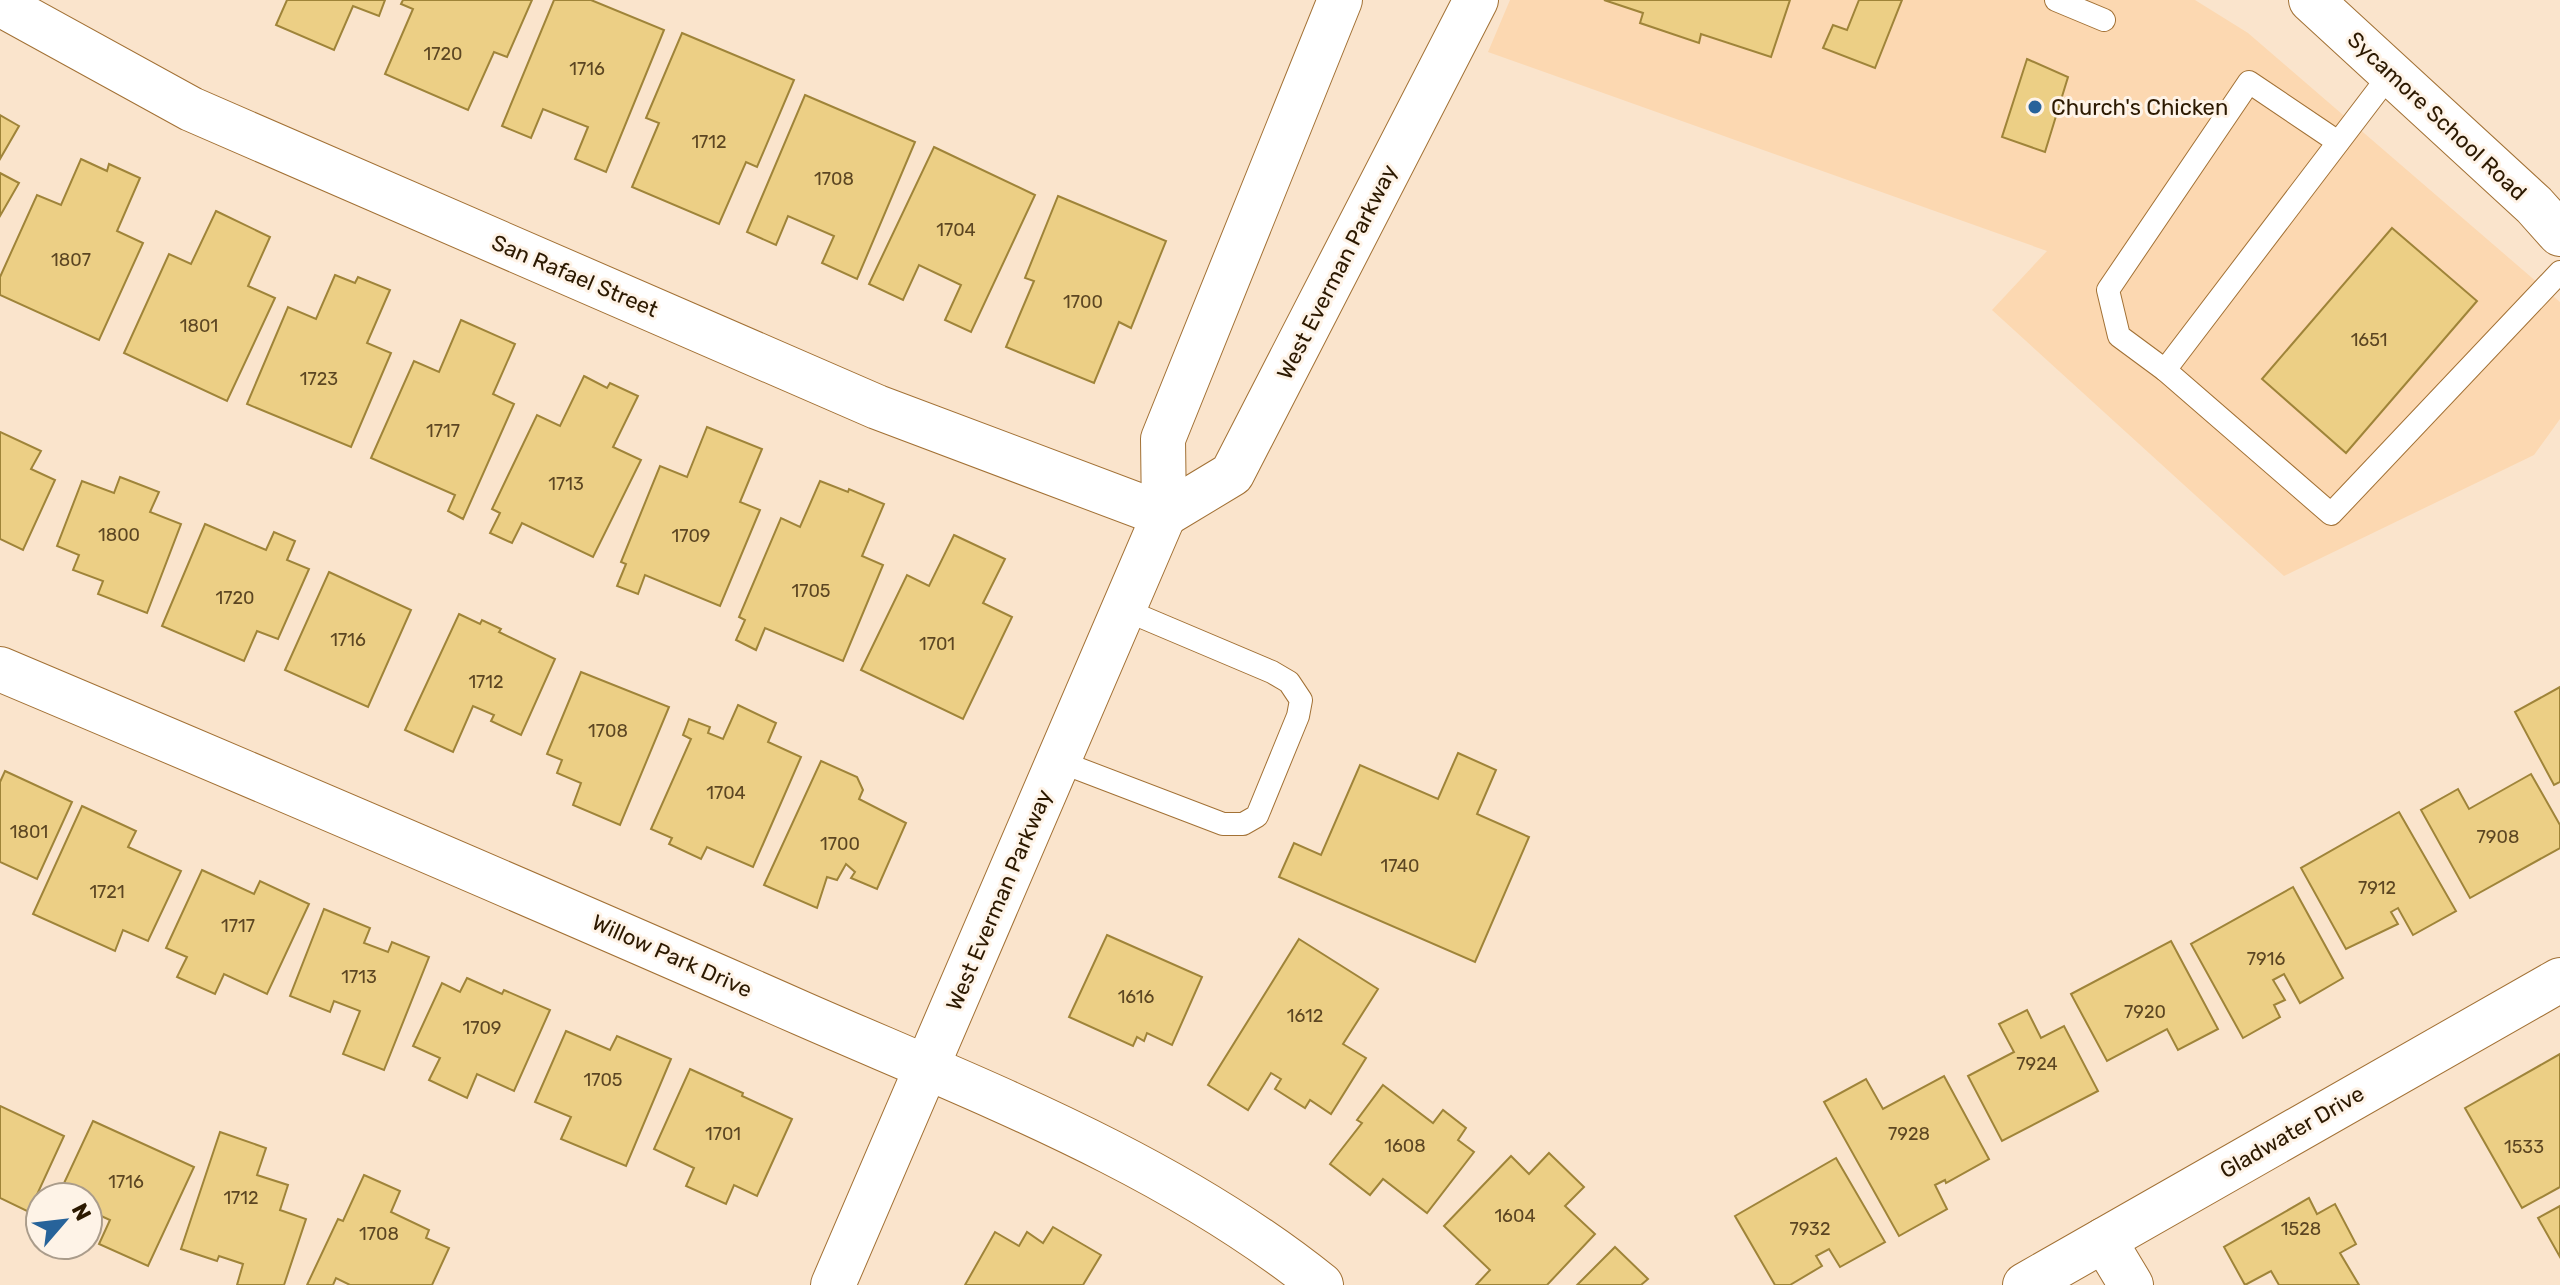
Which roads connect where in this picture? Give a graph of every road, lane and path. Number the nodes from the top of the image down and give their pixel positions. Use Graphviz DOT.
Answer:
graph roads {
  1 [pos="1340,0"];
  2 [pos="1476,0"];
  3 [pos="2056,0"];
  4 [pos="2311,0"];
  5 [pos="0,4"];
  6 [pos="2104,20"];
  7 [pos="2391,73"];
  8 [pos="2338,142"];
  9 [pos="2560,234"];
  10 [pos="2560,272"];
  11 [pos="2165,370"];
  12 [pos="1164,515"];
  13 [pos="1123,609"];
  14 [pos="0,669"];
  15 [pos="1058,761"];
  16 [pos="2560,980"];
  17 [pos="926,1069"];
  18 [pos="2104,1240"];
  19 [pos="833,1285"];
  20 [pos="1321,1285"];
  21 [pos="2025,1285"];
  22 [pos="2131,1285"];
  1 -- 12 [label="street, West Everman Parkway"];
  2 -- 12 [label="street, West Everman Parkway"];
  3 -- 6 [label="lane"];
  4 -- 7 [label="street, Sycamore School Road"];
  5 -- 12 [label="street, San Rafael Street"];
  7 -- 8 [label="lane"];
  7 -- 9 [label="street, Sycamore School Road"];
  8 -- 11 [label="lane"];
  8 -- 11 [label="lane"];
  10 -- 11 [label="lane"];
  12 -- 13 [label="street, West Everman Parkway"];
  13 -- 15 [label="street, West Everman Parkway"];
  13 -- 15 [label="lane"];
  14 -- 17 [label="street, Willow Park Drive"];
  15 -- 17 [label="street, West Everman Parkway"];
  16 -- 18 [label="street, Gladwater Drive"];
  17 -- 19 [label="street, West Everman Parkway"];
  17 -- 20 [label="street, Willow Park Drive"];
  18 -- 21 [label="street, Gladwater Drive"];
  18 -- 22 [label="street"];
}
